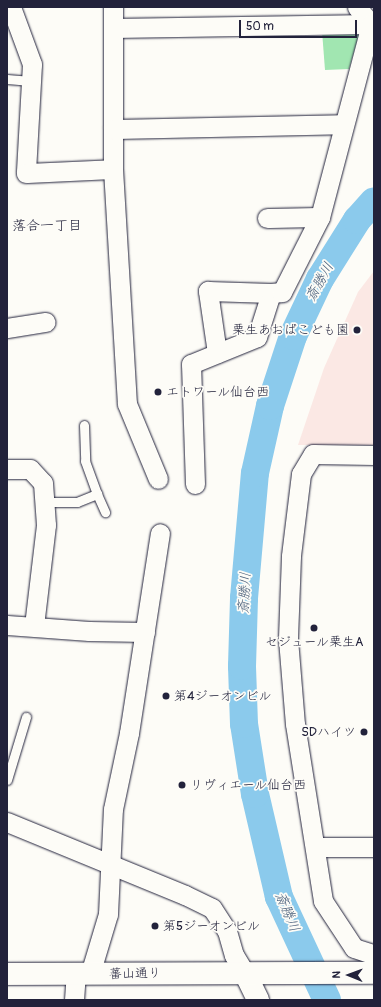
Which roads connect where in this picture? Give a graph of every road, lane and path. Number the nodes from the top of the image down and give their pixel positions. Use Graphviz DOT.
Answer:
graph roads {
  1 [pos="11,7"];
  2 [pos="113,7"];
  3 [pos="357,7"];
  4 [pos="372,23"];
  5 [pos="113,28"];
  6 [pos="7,79"];
  7 [pos="31,81"];
  8 [pos="344,124"];
  9 [pos="113,129"];
  10 [pos="114,169"];
  11 [pos="320,217"];
  12 [pos="267,218"];
  13 [pos="271,293"];
  14 [pos="46,322"];
  15 [pos="7,328"];
  16 [pos="217,353"];
  17 [pos="84,425"];
  18 [pos="374,455"];
  19 [pos="7,469"];
  20 [pos="158,479"];
  21 [pos="196,484"];
  22 [pos="96,494"];
  23 [pos="44,502"];
  24 [pos="105,512"];
  25 [pos="160,533"];
  26 [pos="7,625"];
  27 [pos="34,626"];
  28 [pos="145,632"];
  29 [pos="26,717"];
  30 [pos="7,780"];
  31 [pos="7,822"];
  32 [pos="315,847"];
  33 [pos="374,847"];
  34 [pos="112,866"];
  35 [pos="372,969"];
  36 [pos="254,973"];
  37 [pos="7,974"];
  38 [pos="83,974"];
  39 [pos="74,1000"];
  40 [pos="258,1000"];
  1 -- 7 [label="street"];
  2 -- 5 [label="street"];
  3 -- 4 [label="street"];
  4 -- 5 [label="street"];
  4 -- 8 [label="street"];
  5 -- 9 [label="street"];
  6 -- 7 [label="lane"];
  7 -- 10 [label="street"];
  8 -- 9 [label="street"];
  8 -- 11 [label="street"];
  9 -- 10 [label="street"];
  10 -- 20 [label="street"];
  11 -- 12 [label="street"];
  11 -- 13 [label="street"];
  13 -- 16 [label="street"];
  13 -- 16 [label="street"];
  14 -- 15 [label="street"];
  16 -- 21 [label="street"];
  17 -- 22 [label="lane"];
  18 -- 32 [label="street"];
  19 -- 23 [label="street"];
  22 -- 23 [label="lane"];
  22 -- 24 [label="lane"];
  23 -- 27 [label="street"];
  25 -- 28 [label="street"];
  26 -- 27 [label="street"];
  27 -- 28 [label="street"];
  28 -- 34 [label="street"];
  29 -- 30 [label="lane"];
  31 -- 34 [label="street"];
  32 -- 33 [label="street"];
  32 -- 35 [label="street"];
  34 -- 36 [label="street"];
  34 -- 38 [label="street"];
  35 -- 36 [label="main road, 蕃山通り"];
  36 -- 38 [label="main road, 蕃山通り"];
  36 -- 40 [label="main road"];
  37 -- 38 [label="main road, 蕃山通り"];
  38 -- 39 [label="street"];
}
